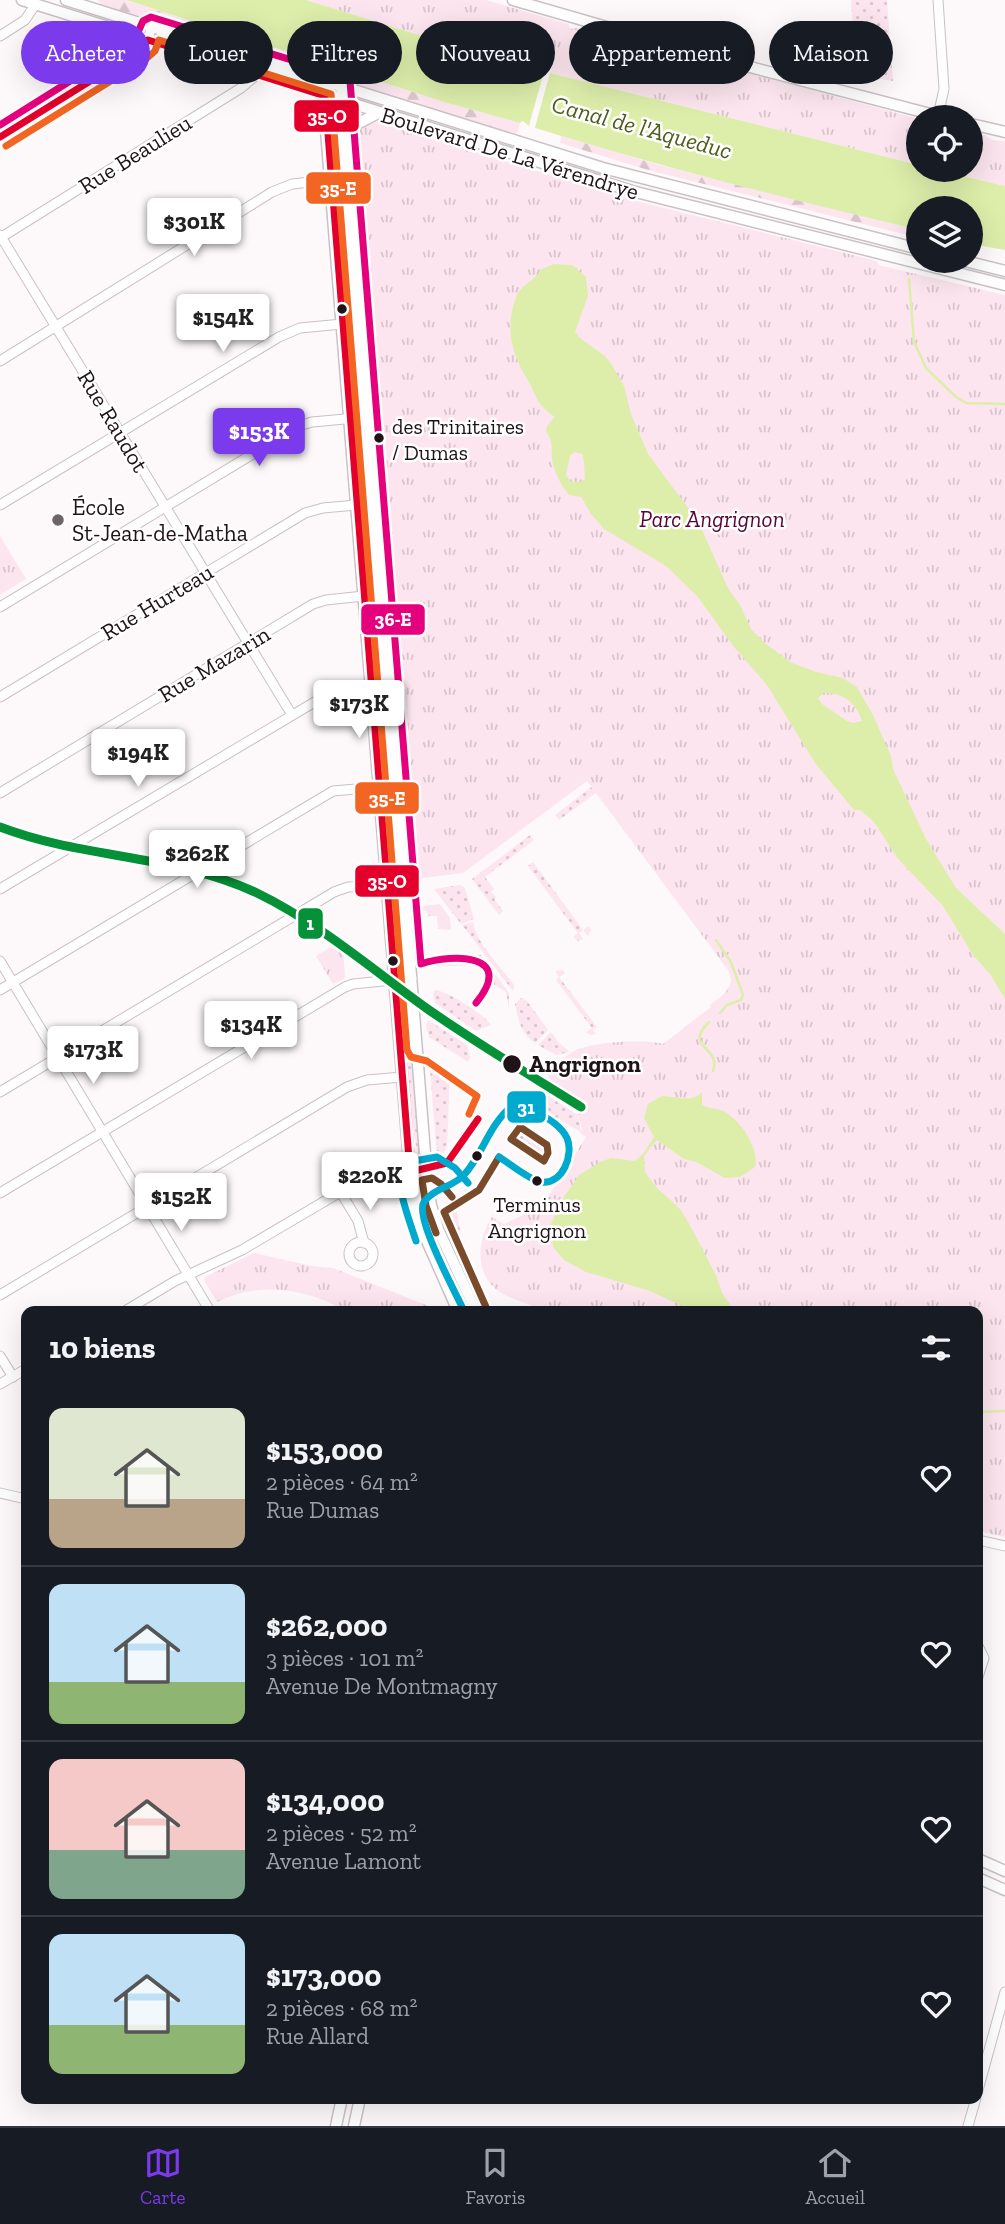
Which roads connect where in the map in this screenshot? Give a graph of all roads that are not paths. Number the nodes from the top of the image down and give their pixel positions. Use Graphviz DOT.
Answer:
graph roads {
  1 [pos="22,0"];
  2 [pos="66,0"];
  3 [pos="513,0"];
  4 [pos="938,0"];
  5 [pos="85,3"];
  6 [pos="35,5"];
  7 [pos="80,19"];
  8 [pos="86,21"];
  9 [pos="152,27"];
  10 [pos="164,31"];
  11 [pos="150,34"];
  12 [pos="0,36"];
  13 [pos="273,79"];
  14 [pos="85,84"];
  15 [pos="245,84"];
  16 [pos="328,84"];
  17 [pos="334,84"];
  18 [pos="341,86"];
  19 [pos="325,96"];
  20 [pos="342,101"];
  21 [pos="942,105"];
  22 [pos="906,108"];
  23 [pos="378,113"];
  24 [pos="983,127"];
  25 [pos="1005,132"];
  26 [pos="0,137"];
  27 [pos="345,147"];
  28 [pos="330,180"];
  29 [pos="0,237"];
  30 [pos="906,246"];
  31 [pos="983,266"];
  32 [pos="1005,271"];
  33 [pos="1005,285"];
  34 [pos="342,324"];
  35 [pos="55,327"];
  36 [pos="0,361"];
  37 [pos="368,417"];
  38 [pos="349,419"];
  39 [pos="120,432"];
  40 [pos="0,505"];
  41 [pos="356,505"];
  42 [pos="165,507"];
  43 [pos="206,573"];
  44 [pos="363,596"];
  45 [pos="0,607"];
  46 [pos="248,643"];
  47 [pos="389,688"];
  48 [pos="371,690"];
  49 [pos="0,697"];
  50 [pos="292,715"];
  51 [pos="379,787"];
  52 [pos="0,793"];
  53 [pos="387,884"];
  54 [pos="405,884"];
  55 [pos="0,889"];
  56 [pos="0,961"];
  57 [pos="412,978"];
  58 [pos="395,979"];
  59 [pos="13,982"];
  60 [pos="0,990"];
  61 [pos="58,1056"];
  62 [pos="402,1077"];
  63 [pos="0,1092"];
  64 [pos="103,1132"];
  65 [pos="426,1169"];
  66 [pos="410,1171"];
  67 [pos="341,1191"];
  68 [pos="0,1193"];
  69 [pos="148,1206"];
  70 [pos="364,1243"];
  71 [pos="189,1275"];
  72 [pos="0,1295"];
  73 [pos="134,1306"];
  74 [pos="208,1306"];
  75 [pos="456,1306"];
  76 [pos="474,1306"];
  77 [pos="0,1356"];
  78 [pos="21,1372"];
  79 [pos="13,1377"];
  80 [pos="0,1384"];
  81 [pos="0,1493"];
  82 [pos="21,1498"];
  83 [pos="983,1541"];
  84 [pos="1005,1546"];
  85 [pos="983,1861"];
  86 [pos="1005,1871"];
  87 [pos="983,1880"];
  88 [pos="1005,1890"];
  89 [pos="1005,1992"];
  90 [pos="983,2072"];
  91 [pos="341,2104"];
  92 [pos="359,2104"];
  93 [pos="974,2104"];
  94 [pos="336,2126"];
  95 [pos="354,2126"];
  96 [pos="968,2126"];
  1 -- 6 [label="main road, Boulevard De La Vérendrye"];
  2 -- 5 [label="main road, Boulevard De La Vérendrye"];
  3 -- 22 [label="main road"];
  4 -- 21 [label="street"];
  5 -- 7 [label="street"];
  5 -- 9 [label="main road, Boulevard De La Vérendrye"];
  6 -- 7 [label="main road, Boulevard De La Vérendrye"];
  6 -- 12 [label="street"];
  7 -- 8 [label="main road, Boulevard De La Vérendrye"];
  9 -- 10 [label="main road, Boulevard De La Vérendrye"];
  9 -- 11 [label="street"];
  13 -- 19 [label="main road, Boulevard De La Vérendrye"];
  14 -- 26 [label="street"];
  15 -- 29 [label="street, Rue Beaulieu"];
  16 -- 19 [label="main road"];
  17 -- 18 [label="main road, Boulevard De La Vérendrye"];
  18 -- 20 [label="main road"];
  18 -- 30 [label="main road, Boulevard De La Vérendrye"];
  19 -- 20 [label="main road, Boulevard De La Vérendrye"];
  19 -- 28 [label="main road"];
  20 -- 23 [label="main road, Boulevard De La Vérendrye"];
  20 -- 27 [label="main road"];
  23 -- 27 [label="main road"];
  23 -- 33 [label="main road, Boulevard De La Vérendrye"];
  24 -- 25 [label="main road"];
  27 -- 37 [label="main road"];
  28 -- 34 [label="main road"];
  28 -- 35 [label="street"];
  29 -- 35 [label="street, Rue Raudot"];
  31 -- 32 [label="main road"];
  34 -- 38 [label="main road"];
  34 -- 39 [label="street"];
  35 -- 36 [label="street"];
  35 -- 39 [label="street, Rue Raudot"];
  37 -- 38 [label="street"];
  37 -- 47 [label="main road"];
  38 -- 41 [label="main road"];
  38 -- 42 [label="street"];
  39 -- 40 [label="street"];
  39 -- 42 [label="street, Rue Raudot"];
  41 -- 43 [label="street, Rue Hurteau"];
  41 -- 44 [label="main road"];
  42 -- 43 [label="street, Rue Raudot"];
  42 -- 45 [label="street"];
  43 -- 46 [label="street, Rue Raudot"];
  43 -- 49 [label="street, Rue Hurteau"];
  44 -- 46 [label="street, Rue Mazarin"];
  44 -- 48 [label="main road"];
  46 -- 50 [label="street, Rue Raudot"];
  46 -- 52 [label="street, Rue Mazarin"];
  47 -- 48 [label="street"];
  47 -- 54 [label="main road"];
  48 -- 50 [label="street"];
  48 -- 51 [label="main road"];
  50 -- 55 [label="street"];
  51 -- 53 [label="main road"];
  51 -- 59 [label="street"];
  53 -- 54 [label="street"];
  53 -- 58 [label="main road"];
  53 -- 61 [label="street"];
  54 -- 57 [label="main road"];
  56 -- 59 [label="street"];
  57 -- 58 [label="street"];
  57 -- 65 [label="main road"];
  58 -- 62 [label="main road"];
  58 -- 64 [label="street"];
  59 -- 60 [label="street"];
  59 -- 61 [label="street"];
  61 -- 63 [label="street"];
  61 -- 64 [label="street"];
  62 -- 66 [label="main road"];
  62 -- 69 [label="street"];
  64 -- 68 [label="street"];
  64 -- 69 [label="street"];
  65 -- 66 [label="street"];
  65 -- 76 [label="main road"];
  66 -- 67 [label="street"];
  66 -- 75 [label="main road"];
  67 -- 70 [label="street"];
  67 -- 71 [label="street"];
  69 -- 71 [label="street"];
  69 -- 72 [label="street"];
  71 -- 73 [label="street"];
  71 -- 74 [label="street"];
  77 -- 79 [label="street"];
  78 -- 79 [label="street"];
  79 -- 80 [label="street"];
  81 -- 82 [label="street"];
  83 -- 84 [label="street"];
  85 -- 86 [label="main road"];
  87 -- 88 [label="main road"];
  89 -- 90 [label="street"];
  91 -- 94 [label="main road"];
  92 -- 95 [label="main road"];
  93 -- 96 [label="street"];
}
